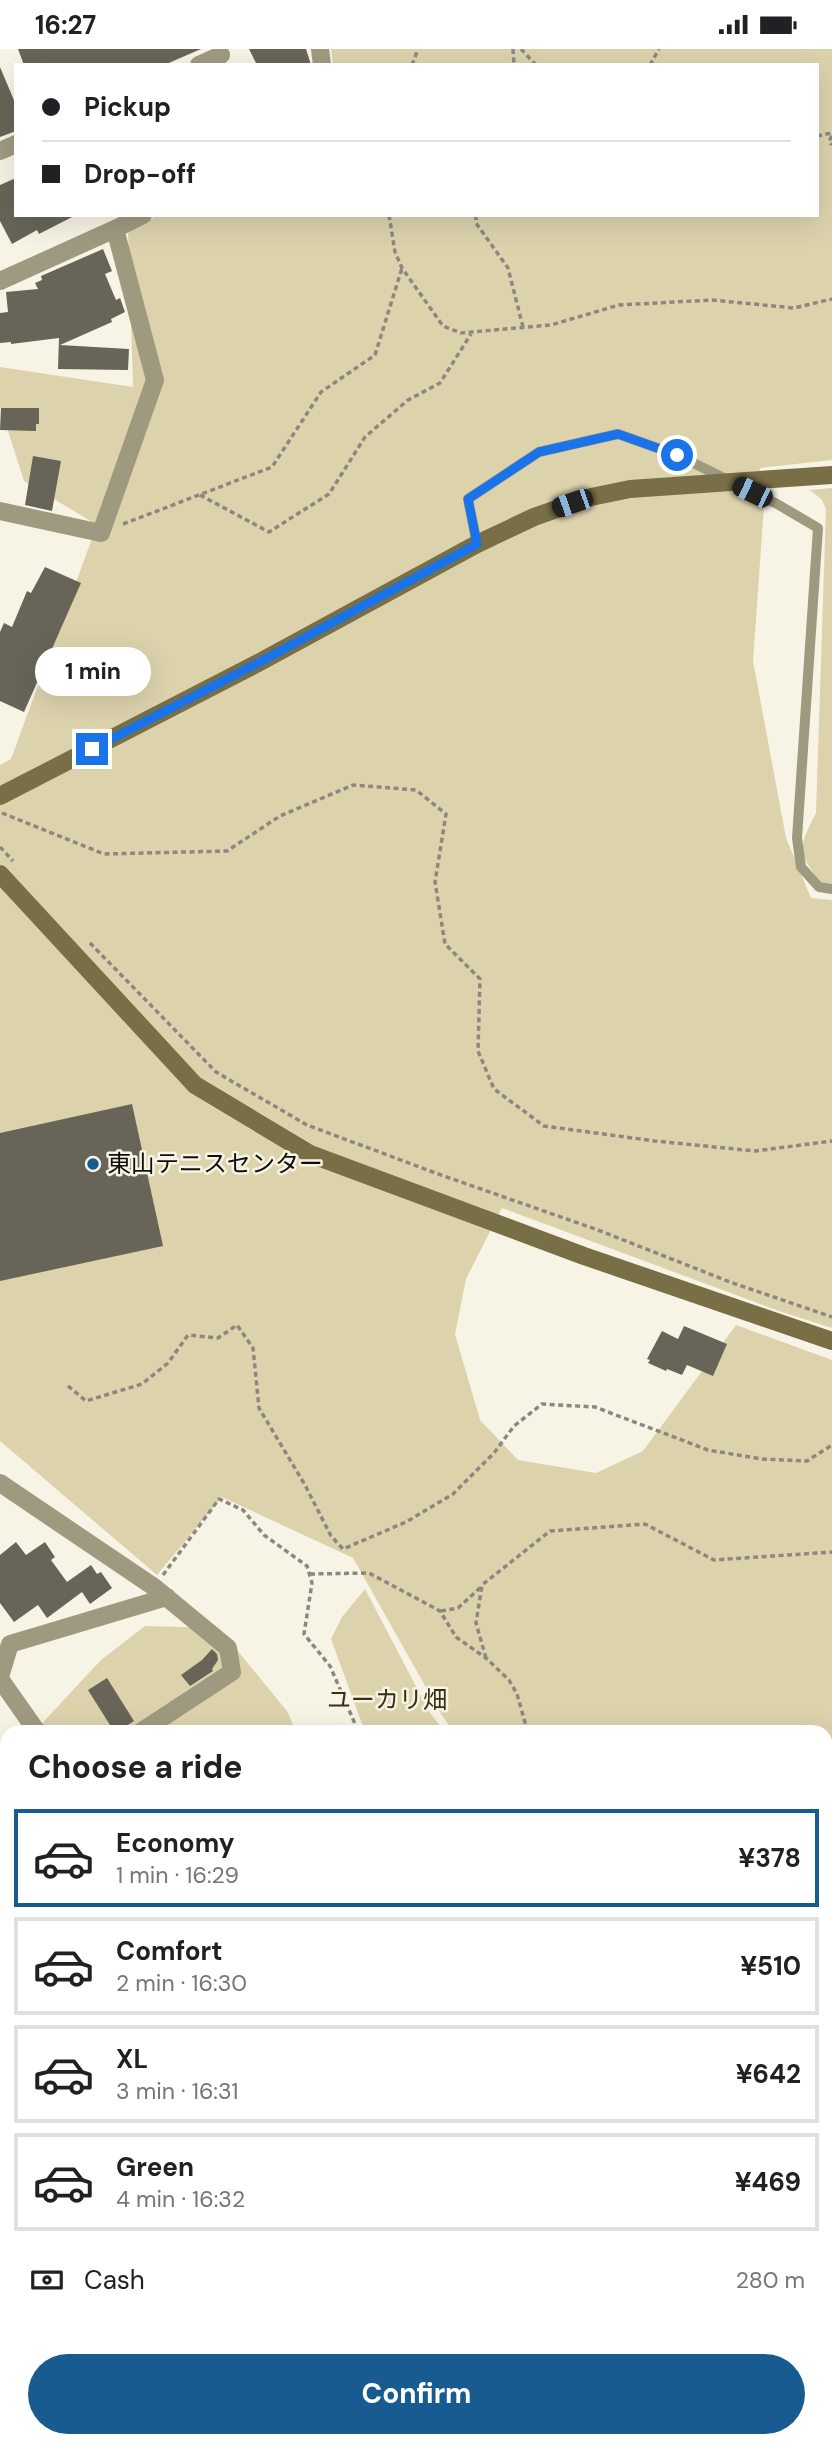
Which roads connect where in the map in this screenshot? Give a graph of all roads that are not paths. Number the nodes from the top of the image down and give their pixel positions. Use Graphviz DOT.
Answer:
graph roads {
  1 [pos="221,56"];
  2 [pos="204,63"];
  3 [pos="139,217"];
  4 [pos="115,229"];
  5 [pos="0,281"];
  6 [pos="832,475"];
  7 [pos="0,511"];
  8 [pos="477,544"];
  9 [pos="0,796"];
  10 [pos="0,874"];
  11 [pos="832,889"];
  12 [pos="832,1341"];
  13 [pos="0,1483"];
  14 [pos="160,1592"];
  15 [pos="0,1678"];
  16 [pos="32,1725"];
  17 [pos="151,1725"];
  1 -- 2 [label="street"];
  3 -- 4 [label="street"];
  4 -- 5 [label="street"];
  4 -- 7 [label="street"];
  6 -- 8 [label="street"];
  8 -- 9 [label="street"];
  8 -- 11 [label="lane"];
  10 -- 12 [label="street"];
  13 -- 14 [label="street"];
  14 -- 15 [label="street"];
  14 -- 17 [label="street"];
  15 -- 16 [label="street"];
}
